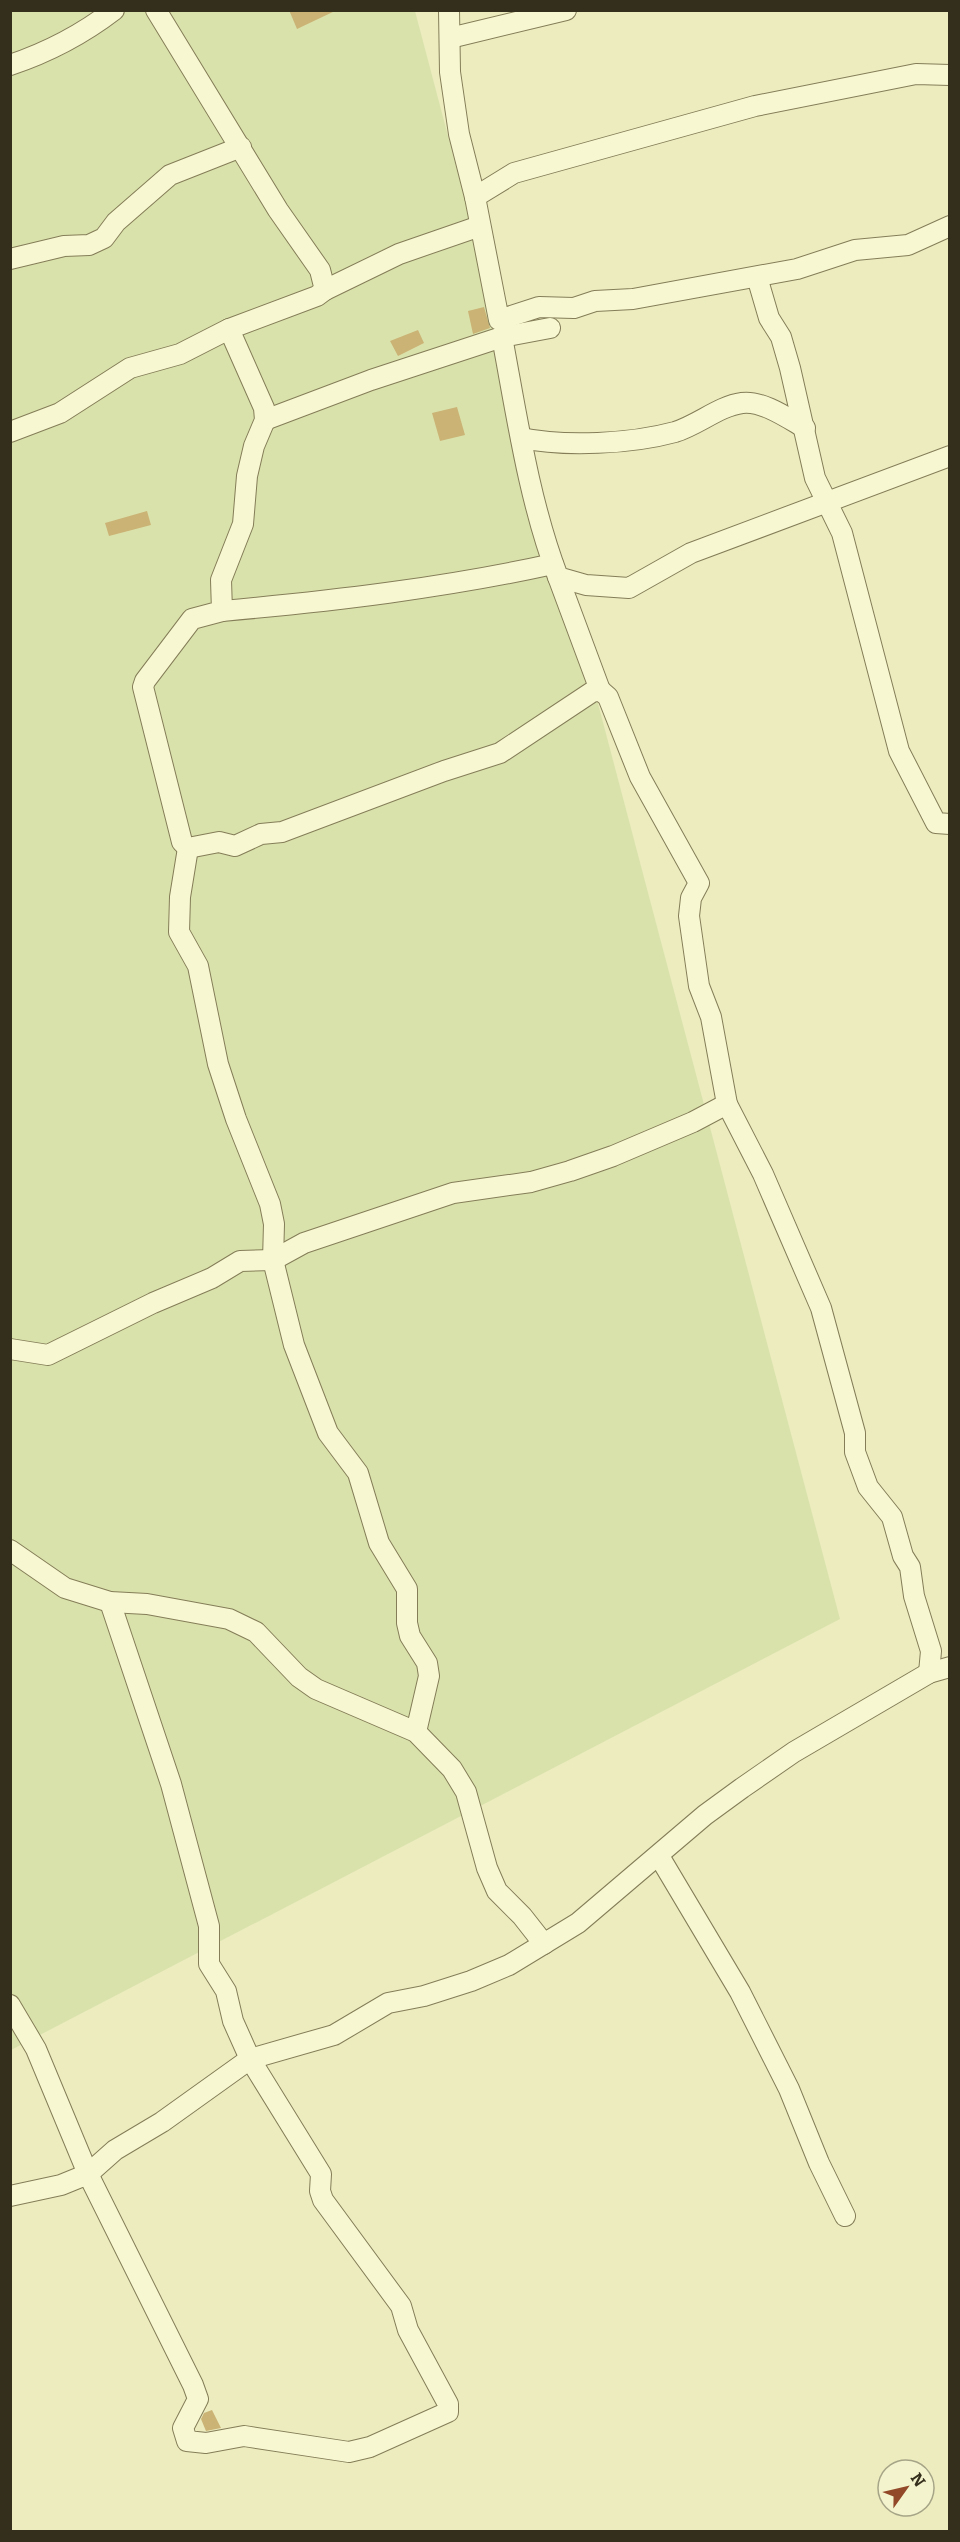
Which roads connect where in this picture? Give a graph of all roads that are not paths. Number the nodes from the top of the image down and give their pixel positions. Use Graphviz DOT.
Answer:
graph roads {
  1 [pos="114,10"];
  2 [pos="156,10"];
  3 [pos="449,10"];
  4 [pos="566,10"];
  5 [pos="450,38"];
  6 [pos="10,65"];
  7 [pos="950,75"];
  8 [pos="241,147"];
  9 [pos="475,197"];
  10 [pos="480,226"];
  11 [pos="950,226"];
  12 [pos="10,259"];
  13 [pos="757,277"];
  14 [pos="325,290"];
  15 [pos="550,328"];
  16 [pos="229,329"];
  17 [pos="502,337"];
  18 [pos="265,420"];
  19 [pos="805,428"];
  20 [pos="10,432"];
  21 [pos="521,438"];
  22 [pos="950,456"];
  23 [pos="825,502"];
  24 [pos="556,570"];
  25 [pos="222,611"];
  26 [pos="600,690"];
  27 [pos="950,824"];
  28 [pos="189,848"];
  29 [pos="728,1104"];
  30 [pos="273,1260"];
  31 [pos="10,1349"];
  32 [pos="10,1550"];
  33 [pos="110,1602"];
  34 [pos="950,1667"];
  35 [pos="929,1673"];
  36 [pos="416,1732"];
  37 [pos="659,1856"];
  38 [pos="544,1944"];
  39 [pos="10,2005"];
  40 [pos="250,2059"];
  41 [pos="88,2175"];
  42 [pos="10,2196"];
  43 [pos="845,2216"];
  1 -- 6 [label="street"];
  2 -- 8 [label="street"];
  3 -- 5 [label="street"];
  4 -- 5 [label="street"];
  5 -- 9 [label="street"];
  7 -- 9 [label="street"];
  8 -- 12 [label="street"];
  8 -- 14 [label="street"];
  9 -- 10 [label="street"];
  10 -- 13 [label="street"];
  10 -- 14 [label="street"];
  11 -- 13 [label="street"];
  13 -- 19 [label="street"];
  14 -- 16 [label="street"];
  15 -- 17 [label="street"];
  16 -- 18 [label="street"];
  16 -- 20 [label="street"];
  17 -- 18 [label="street"];
  17 -- 21 [label="street"];
  18 -- 25 [label="street"];
  19 -- 21 [label="street"];
  19 -- 23 [label="street"];
  21 -- 24 [label="street"];
  22 -- 23 [label="street"];
  23 -- 24 [label="street"];
  23 -- 27 [label="street"];
  24 -- 25 [label="street"];
  24 -- 26 [label="street"];
  25 -- 28 [label="street"];
  26 -- 28 [label="street"];
  26 -- 29 [label="street"];
  28 -- 30 [label="street"];
  29 -- 30 [label="street"];
  29 -- 35 [label="street"];
  30 -- 31 [label="street"];
  30 -- 36 [label="street"];
  32 -- 33 [label="street"];
  33 -- 36 [label="street"];
  33 -- 40 [label="street"];
  34 -- 35 [label="street"];
  35 -- 37 [label="street"];
  36 -- 38 [label="street"];
  37 -- 38 [label="street"];
  37 -- 43 [label="street"];
  38 -- 40 [label="street"];
  39 -- 41 [label="street"];
  40 -- 41 [label="street"];
  40 -- 41 [label="street"];
  41 -- 42 [label="street"];
}
